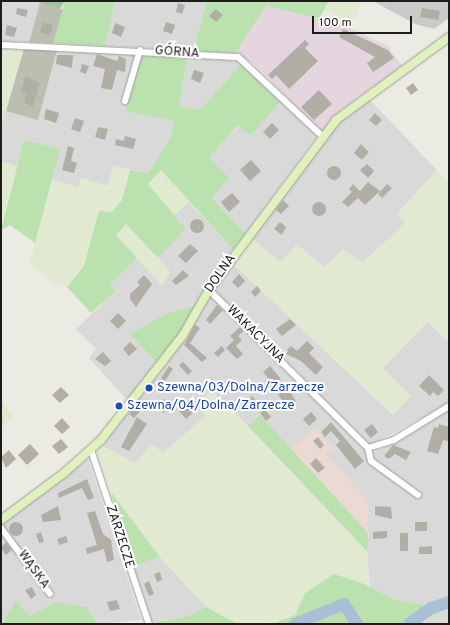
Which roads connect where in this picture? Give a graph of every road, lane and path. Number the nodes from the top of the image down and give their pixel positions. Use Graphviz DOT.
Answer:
graph roads {
  1 [pos="449,37"];
  2 [pos="1,45"];
  3 [pos="140,50"];
  4 [pos="125,101"];
  5 [pos="322,136"];
  6 [pos="209,290"];
  7 [pos="449,406"];
  8 [pos="368,448"];
  9 [pos="91,450"];
  10 [pos="418,495"];
  11 [pos="1,520"];
  12 [pos="1,528"];
  13 [pos="50,594"];
  14 [pos="149,624"];
  1 -- 5 [label="street, DOLNA"];
  2 -- 3 [label="street, GÓRNA"];
  3 -- 4 [label="street"];
  3 -- 5 [label="street, GÓRNA"];
  5 -- 6 [label="street, DOLNA"];
  6 -- 8 [label="street, WAKACYJNA"];
  6 -- 9 [label="street, DOLNA"];
  7 -- 8 [label="street"];
  8 -- 10 [label="street, WAKACYJNA"];
  9 -- 11 [label="street, DOLNA"];
  9 -- 14 [label="street, ZARZECZE"];
  12 -- 13 [label="street, WĄSKA"];
}
